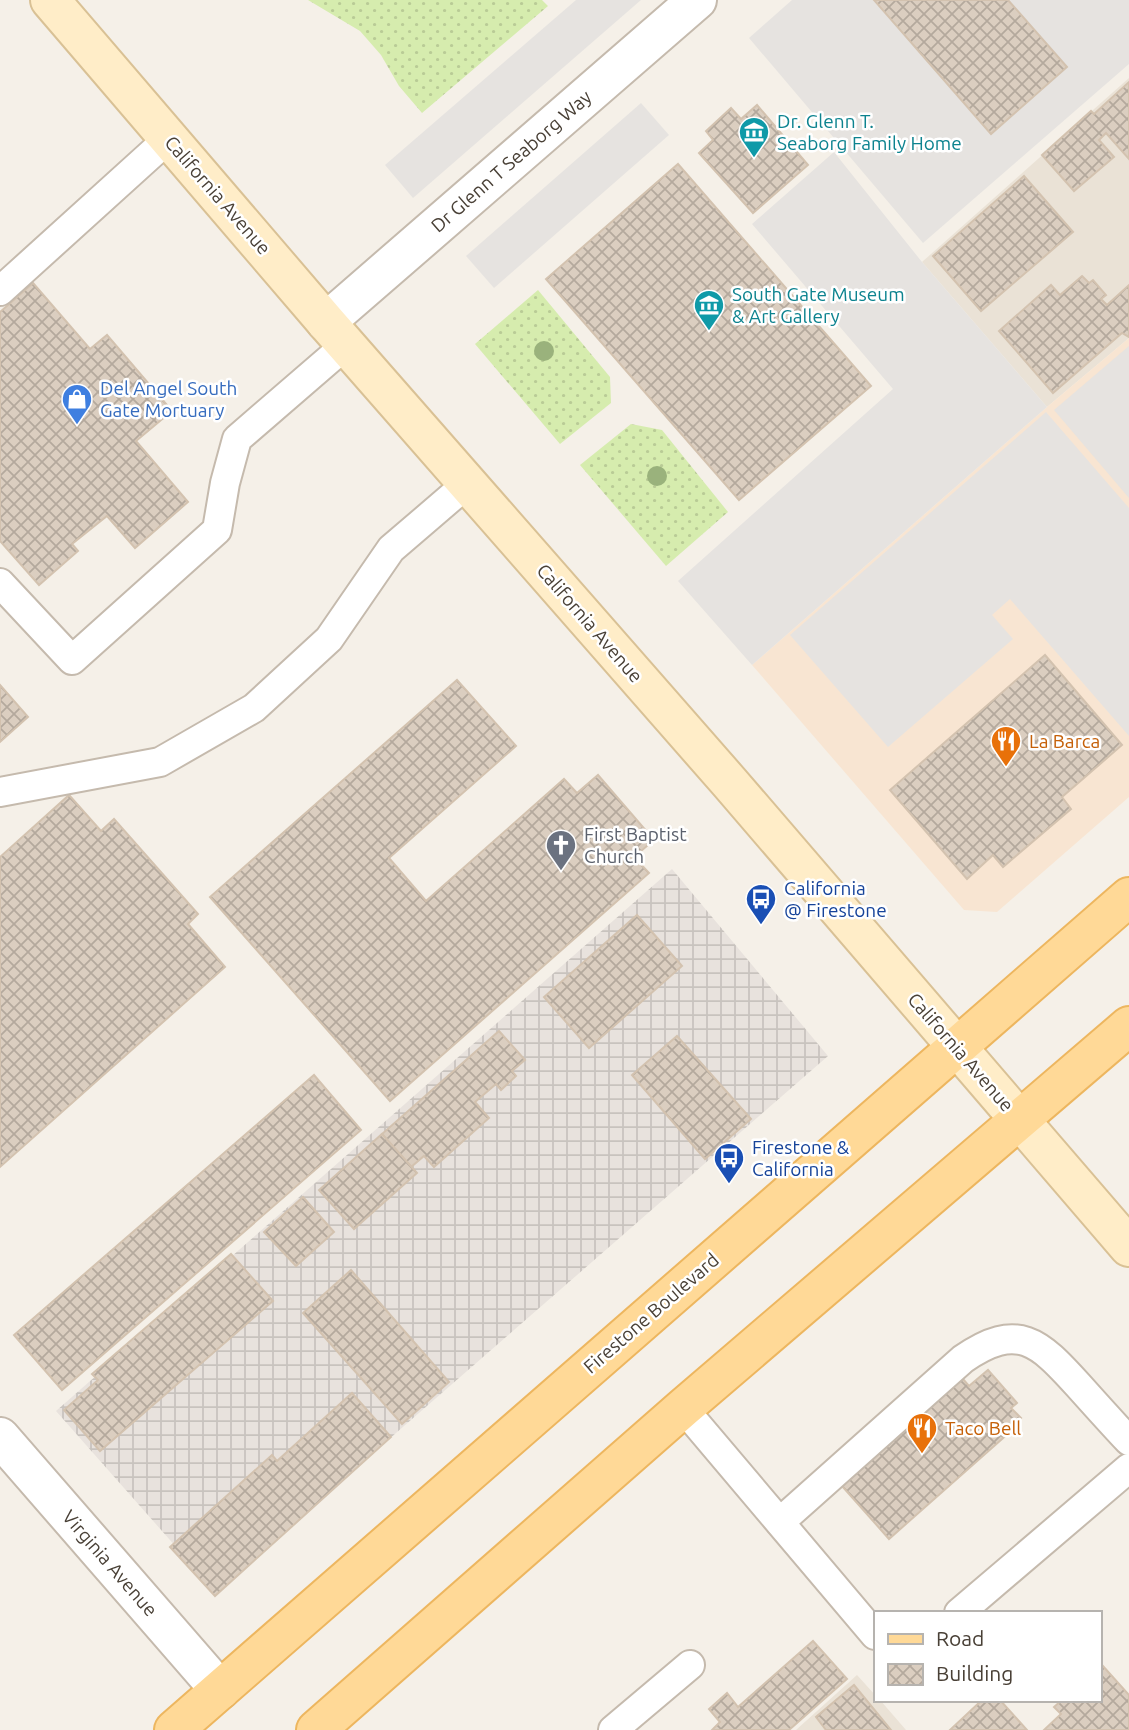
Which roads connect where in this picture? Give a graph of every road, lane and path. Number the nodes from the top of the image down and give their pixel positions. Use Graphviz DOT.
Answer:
graph roads {
  1 [pos="50,0"];
  2 [pos="697,0"];
  3 [pos="169,138"];
  4 [pos="0,291"];
  5 [pos="337,333"];
  6 [pos="468,483"];
  7 [pos="0,583"];
  8 [pos="0,792"];
  9 [pos="1129,897"];
  10 [pos="1129,1026"];
  11 [pos="956,1047"];
  12 [pos="1020,1120"];
  13 [pos="1129,1247"];
  14 [pos="683,1408"];
  15 [pos="0,1437"];
  16 [pos="1129,1441"];
  17 [pos="1129,1468"];
  18 [pos="780,1522"];
  19 [pos="961,1611"];
  20 [pos="874,1634"];
  21 [pos="690,1665"];
  22 [pos="220,1689"];
  23 [pos="174,1730"];
  24 [pos="316,1730"];
  25 [pos="613,1730"];
  1 -- 3 [label="main road, California Avenue"];
  2 -- 5 [label="street, Dr Glenn T Seaborg Way"];
  3 -- 4 [label="lane"];
  3 -- 5 [label="main road, California Avenue"];
  5 -- 6 [label="main road, California Avenue"];
  5 -- 7 [label="lane"];
  6 -- 8 [label="lane"];
  6 -- 11 [label="main road, California Avenue"];
  9 -- 11 [label="main road, Firestone Boulevard"];
  10 -- 12 [label="main road"];
  11 -- 12 [label="main road, California Avenue"];
  11 -- 22 [label="main road, Firestone Boulevard"];
  12 -- 13 [label="main road, California Avenue"];
  12 -- 14 [label="main road"];
  14 -- 18 [label="lane"];
  14 -- 24 [label="main road"];
  15 -- 22 [label="street, Virginia Avenue"];
  16 -- 18 [label="lane"];
  17 -- 19 [label="lane"];
  18 -- 20 [label="lane"];
  21 -- 25 [label="lane"];
  22 -- 23 [label="main road, Firestone Boulevard"];
}
